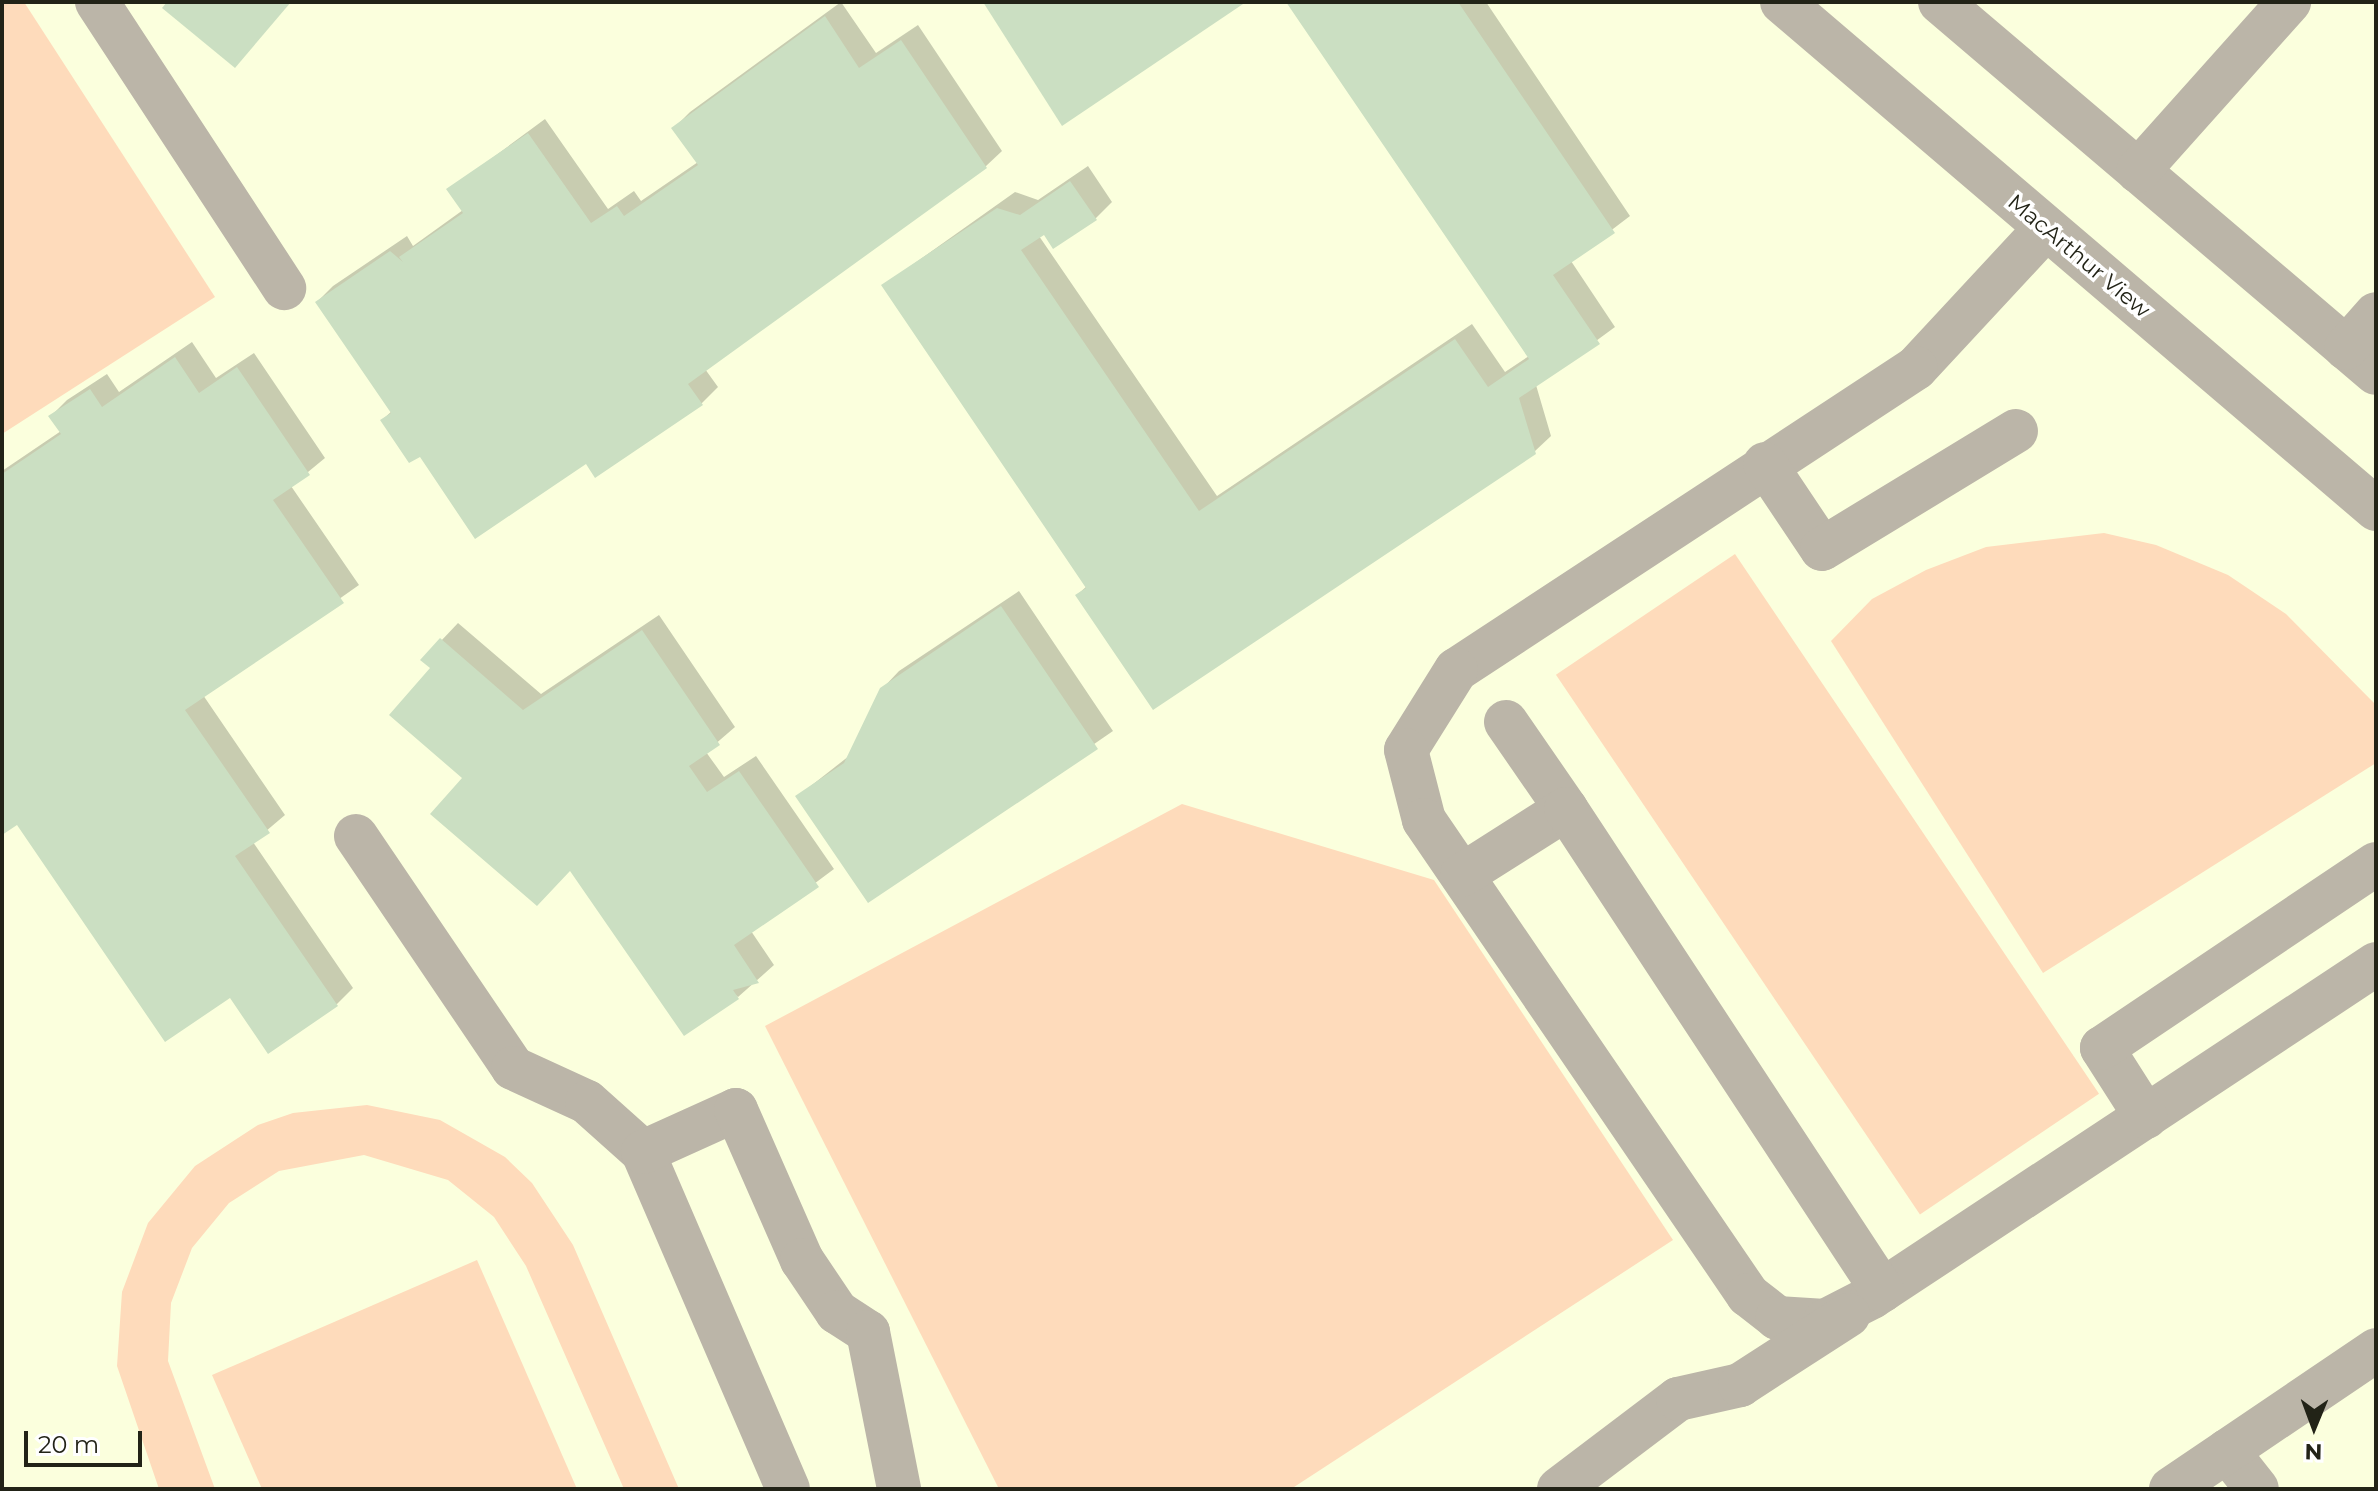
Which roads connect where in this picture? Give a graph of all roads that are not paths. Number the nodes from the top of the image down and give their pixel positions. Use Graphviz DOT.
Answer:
graph roads {
  1 [pos="97,2"];
  2 [pos="1782,2"];
  3 [pos="1940,2"];
  4 [pos="2289,2"];
  5 [pos="2138,171"];
  6 [pos="2046,228"];
  7 [pos="284,288"];
  8 [pos="2376,314"];
  9 [pos="2361,360"];
  10 [pos="2016,431"];
  11 [pos="1765,464"];
  12 [pos="2376,509"];
  13 [pos="1506,722"];
  14 [pos="1566,809"];
  15 [pos="356,836"];
  16 [pos="2376,864"];
  17 [pos="1462,875"];
  18 [pos="2376,964"];
  19 [pos="2146,1117"];
  20 [pos="643,1152"];
  21 [pos="1877,1294"];
  22 [pos="2376,1350"];
  23 [pos="2227,1451"];
  24 [pos="788,1489"];
  25 [pos="899,1489"];
  26 [pos="1559,1489"];
  27 [pos="2171,1489"];
  28 [pos="2257,1489"];
  1 -- 7 [label="street"];
  2 -- 6 [label="street, MacArthur View"];
  3 -- 5 [label="street"];
  4 -- 5 [label="street"];
  5 -- 9 [label="street"];
  6 -- 11 [label="street"];
  6 -- 12 [label="street, MacArthur View"];
  8 -- 9 [label="street"];
  10 -- 11 [label="street"];
  11 -- 17 [label="street"];
  13 -- 14 [label="street"];
  14 -- 17 [label="street"];
  14 -- 21 [label="street"];
  15 -- 20 [label="street"];
  16 -- 19 [label="street"];
  17 -- 21 [label="street"];
  18 -- 19 [label="street"];
  19 -- 21 [label="street"];
  20 -- 24 [label="street"];
  20 -- 25 [label="street"];
  21 -- 26 [label="street"];
  22 -- 23 [label="street"];
  23 -- 27 [label="street"];
  23 -- 28 [label="street"];
}
